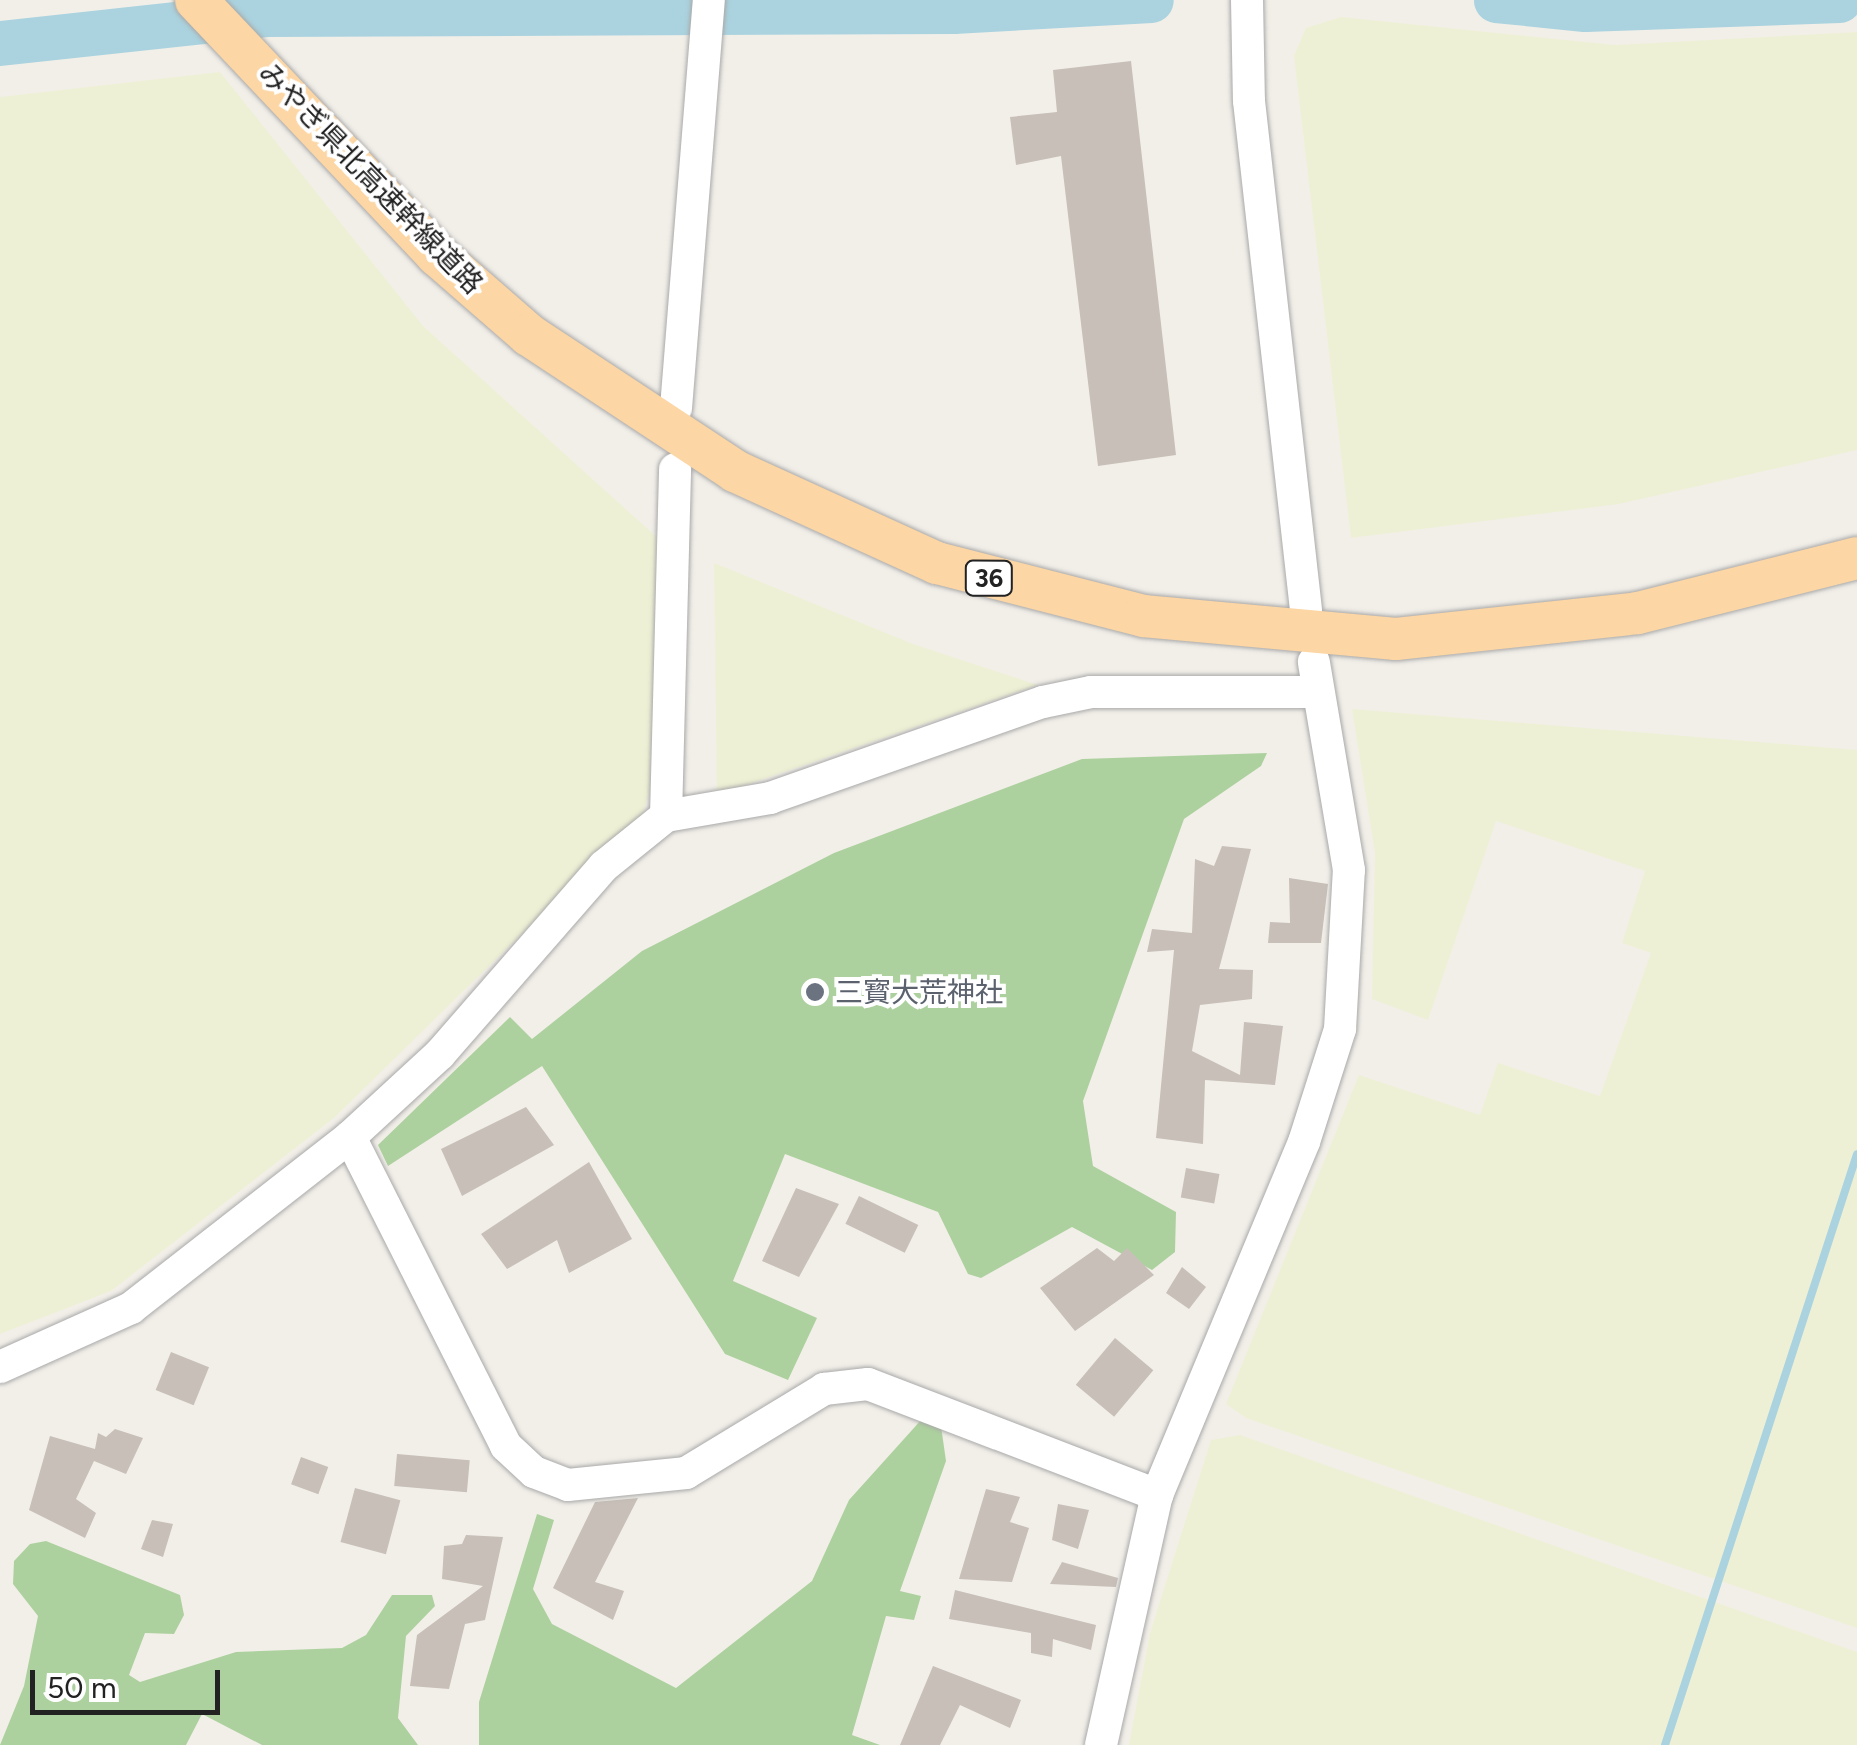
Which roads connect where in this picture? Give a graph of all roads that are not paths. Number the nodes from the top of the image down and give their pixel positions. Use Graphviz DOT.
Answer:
graph roads {
  1 [pos="196,0"];
  2 [pos="1248,8"];
  3 [pos="708,14"];
  4 [pos="676,408"];
  5 [pos="675,469"];
  6 [pos="1857,558"];
  7 [pos="1306,610"];
  8 [pos="666,816"];
  9 [pos="350,1137"];
  10 [pos="0,1367"];
  11 [pos="1157,1495"];
  12 [pos="1100,1745"];
  1 -- 6 [label="main road, みやぎ県北高速幹線道路 / 36"];
  2 -- 7 [label="street"];
  3 -- 4 [label="street"];
  5 -- 8 [label="street"];
  8 -- 9 [label="street"];
  8 -- 11 [label="street"];
  9 -- 10 [label="street"];
  9 -- 11 [label="street"];
  11 -- 12 [label="street"];
}
